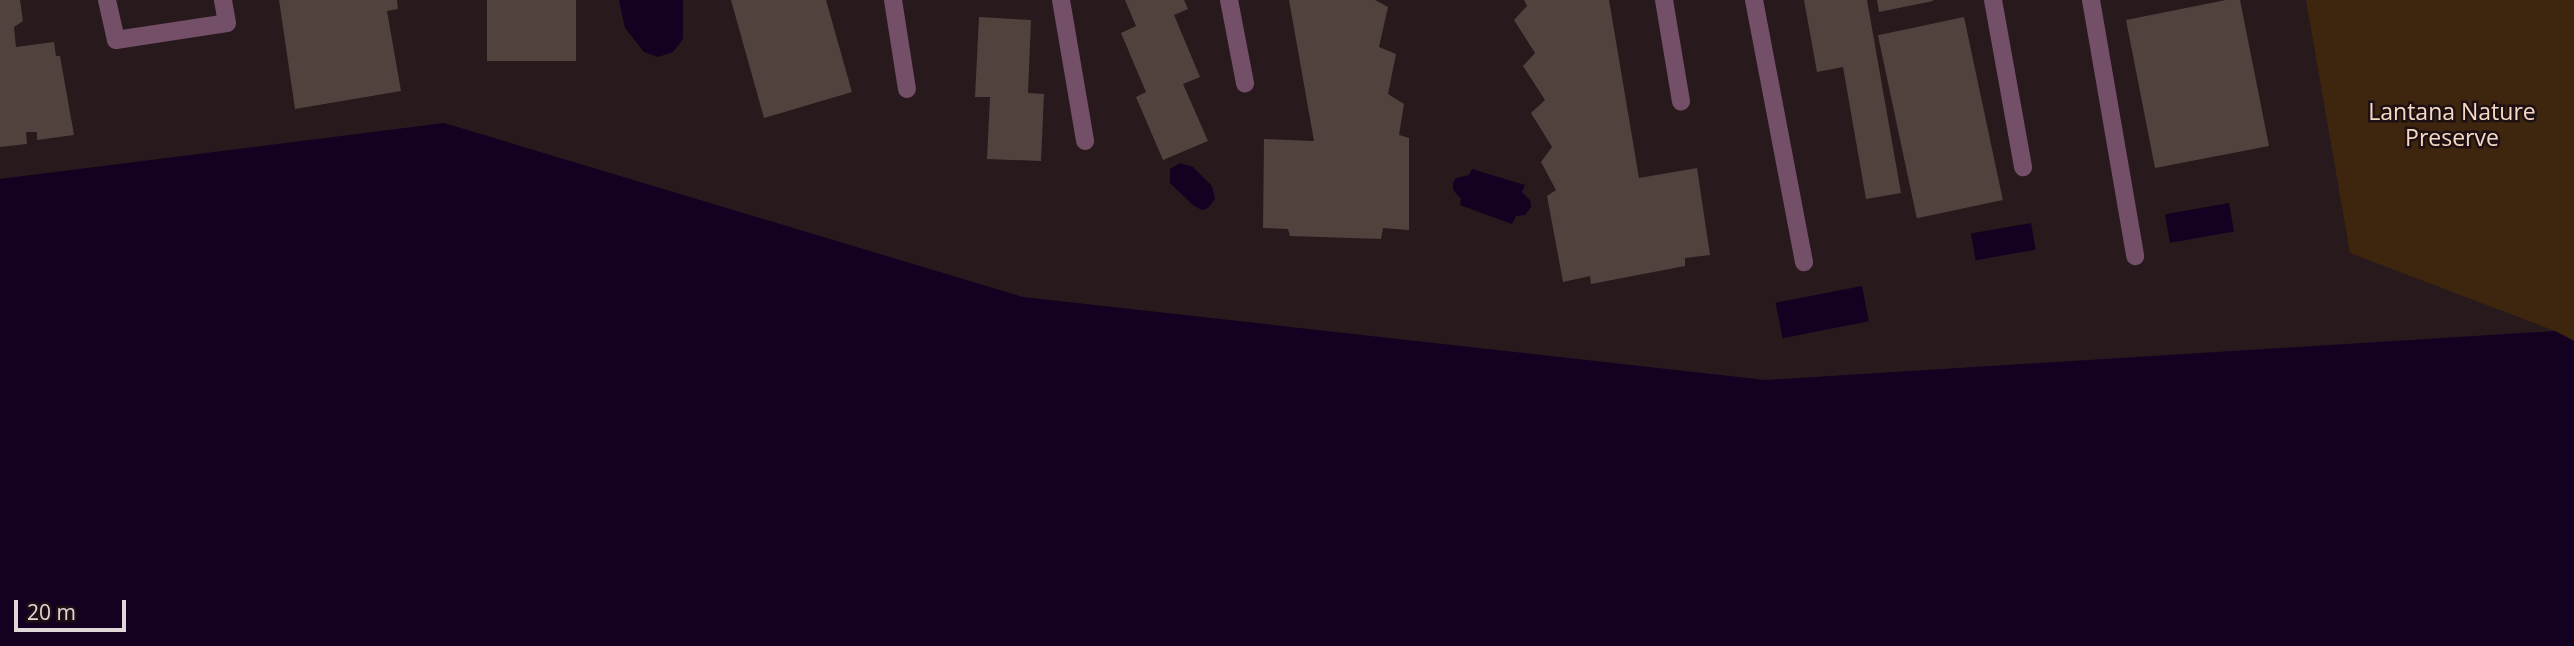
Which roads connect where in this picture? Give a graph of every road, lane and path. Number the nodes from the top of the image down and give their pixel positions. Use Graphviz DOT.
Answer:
graph roads {
  1 [pos="107,0"];
  2 [pos="223,0"];
  3 [pos="893,0"];
  4 [pos="1061,0"];
  5 [pos="1229,0"];
  6 [pos="1664,0"];
  7 [pos="1754,0"];
  8 [pos="1993,0"];
  9 [pos="2091,0"];
  10 [pos="1245,83"];
  11 [pos="907,89"];
  12 [pos="1681,102"];
  13 [pos="1085,141"];
  14 [pos="2023,167"];
  15 [pos="2135,256"];
  16 [pos="1804,262"];
  1 -- 2 [label="lane"];
  3 -- 11 [label="lane"];
  4 -- 13 [label="lane"];
  5 -- 10 [label="lane"];
  6 -- 12 [label="lane"];
  7 -- 16 [label="lane"];
  8 -- 14 [label="lane"];
  9 -- 15 [label="lane"];
}
